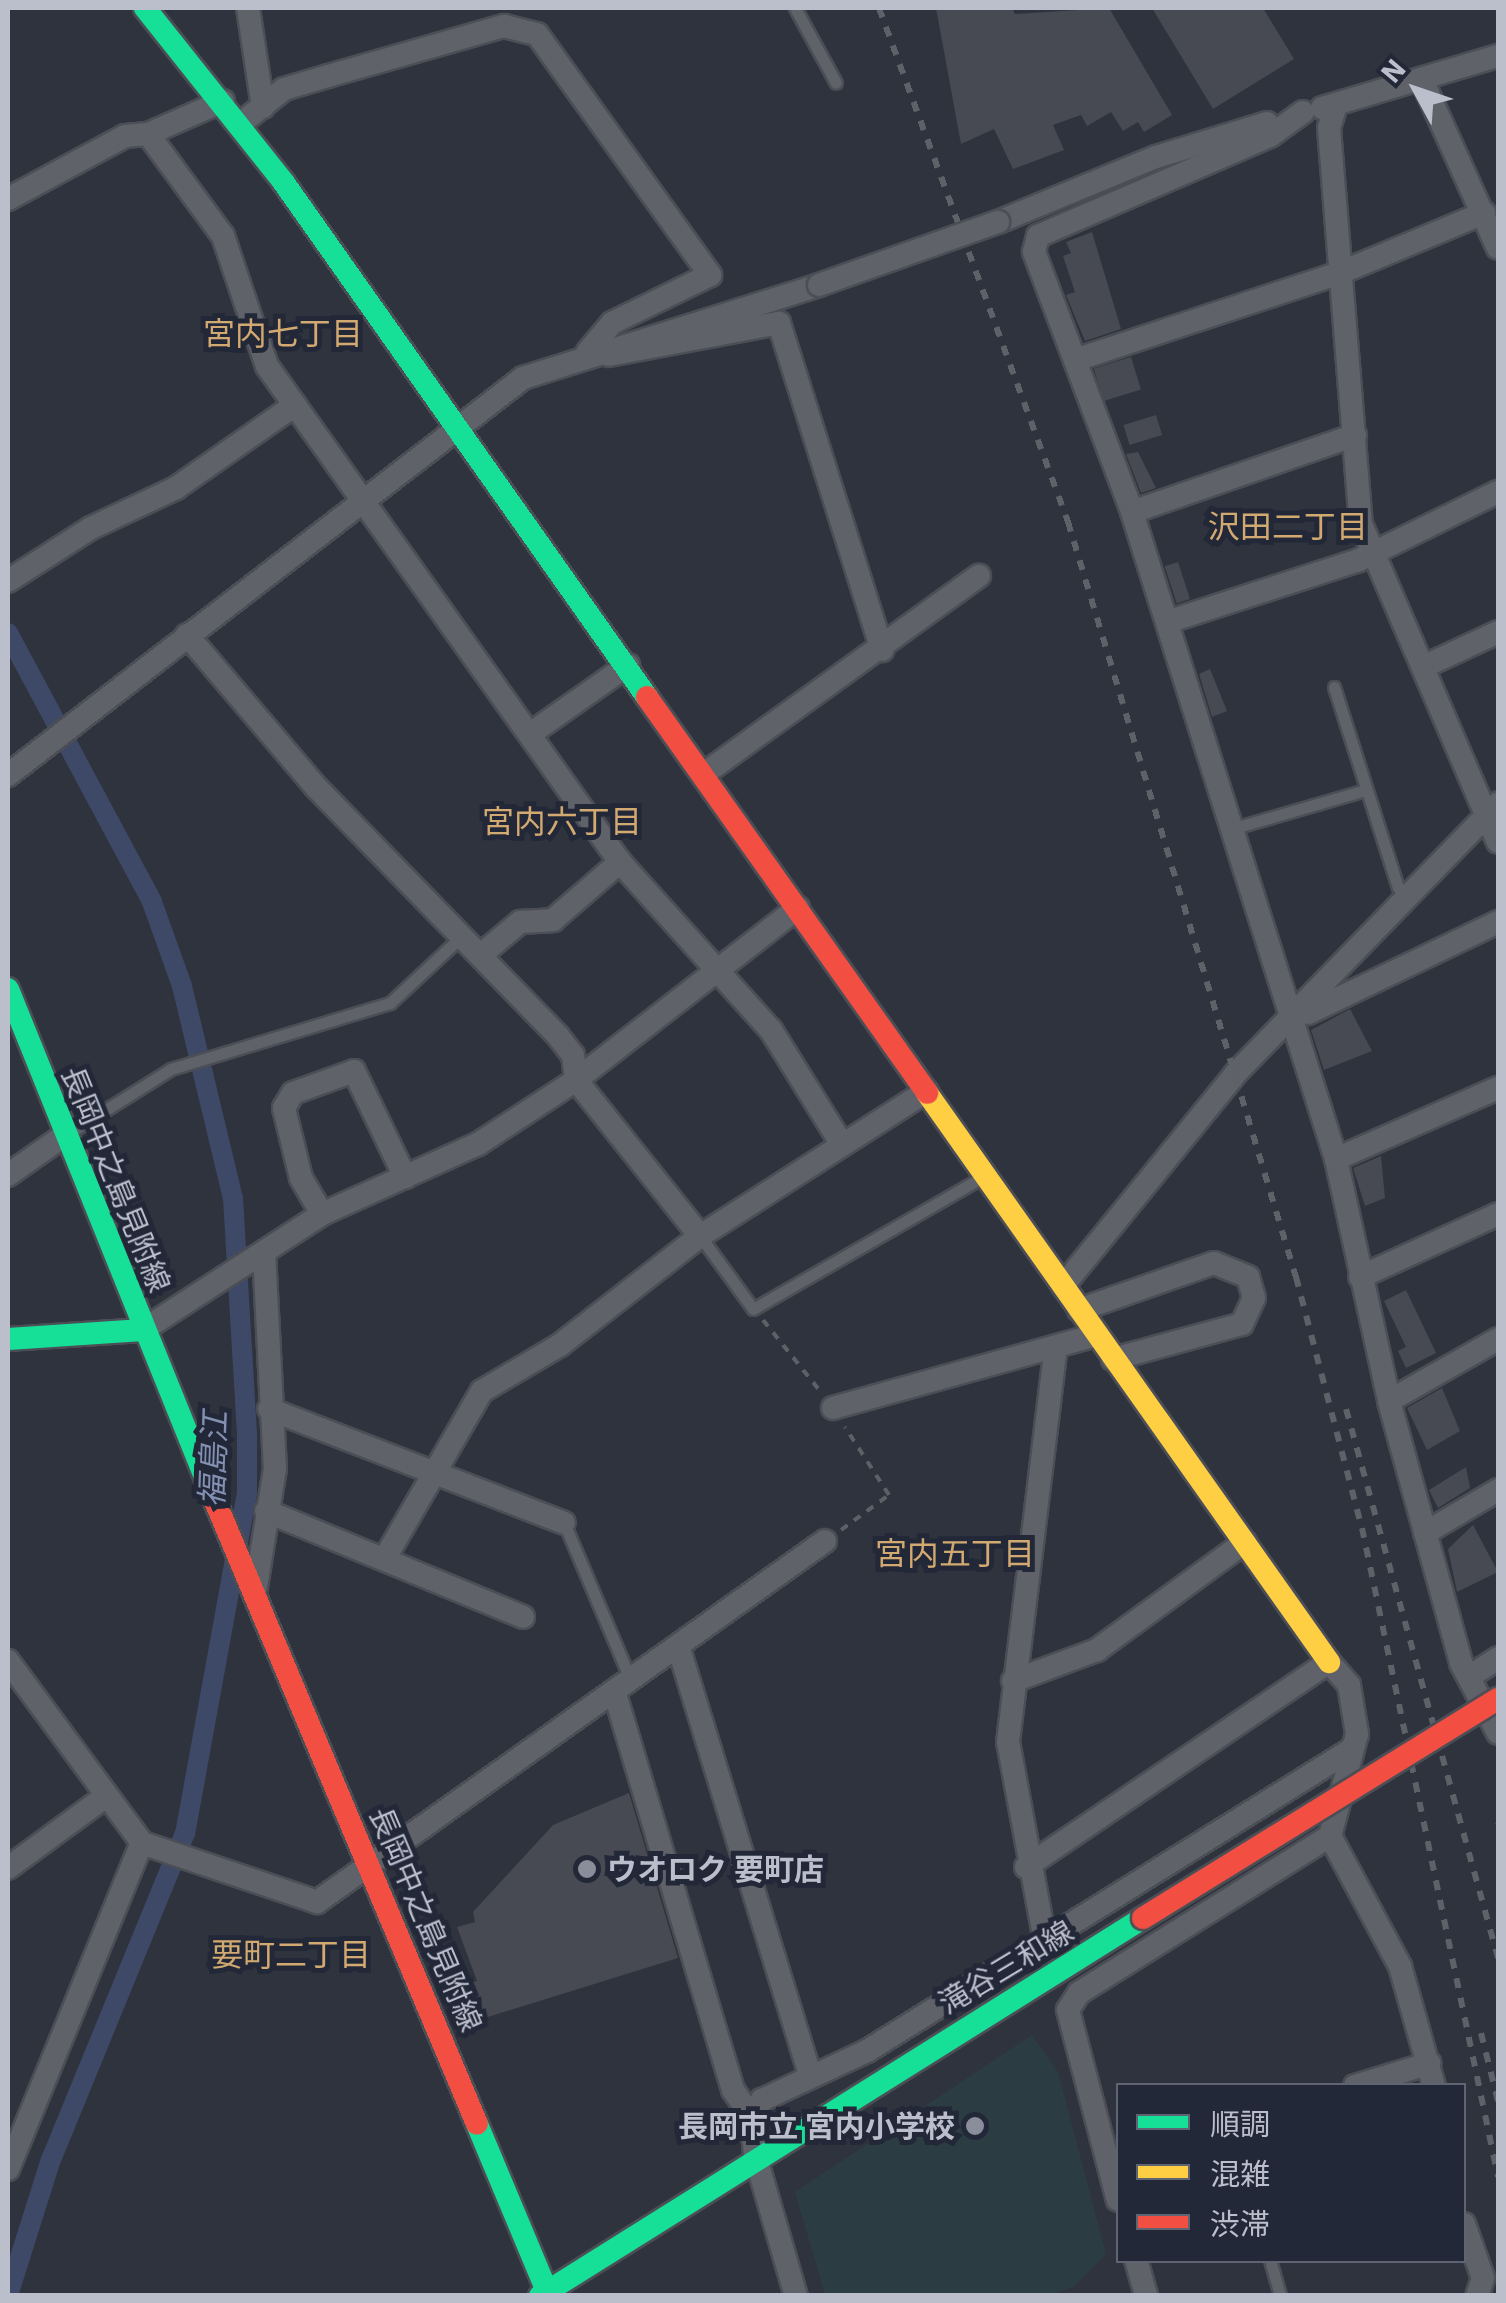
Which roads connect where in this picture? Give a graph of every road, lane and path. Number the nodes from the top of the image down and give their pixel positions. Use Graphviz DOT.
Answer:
graph roads {
  1 [pos="145,8"];
  2 [pos="248,8"];
  3 [pos="796,8"];
  4 [pos="1498,56"];
  5 [pos="1422,80"];
  6 [pos="836,83"];
  7 [pos="223,101"];
  8 [pos="1336,105"];
  9 [pos="263,107"];
  10 [pos="1304,112"];
  11 [pos="240,124"];
  12 [pos="148,134"];
  13 [pos="8,199"];
  14 [pos="1484,213"];
  15 [pos="1498,248"];
  16 [pos="1342,272"];
  17 [pos="588,352"];
  18 [pos="1078,358"];
  19 [pos="295,405"];
  20 [pos="455,428"];
  21 [pos="1356,435"];
  22 [pos="1498,492"];
  23 [pos="364,496"];
  24 [pos="1132,512"];
  25 [pos="1368,550"];
  26 [pos="979,576"];
  27 [pos="8,582"];
  28 [pos="1167,622"];
  29 [pos="1498,632"];
  30 [pos="187,635"];
  31 [pos="882,650"];
  32 [pos="628,665"];
  33 [pos="1423,668"];
  34 [pos="1334,688"];
  35 [pos="530,734"];
  36 [pos="704,774"];
  37 [pos="8,775"];
  38 [pos="1365,790"];
  39 [pos="1492,810"];
  40 [pos="1230,829"];
  41 [pos="1498,842"];
  42 [pos="620,862"];
  43 [pos="1410,897"];
  44 [pos="798,908"];
  45 [pos="1498,922"];
  46 [pos="464,934"];
  47 [pos="482,954"];
  48 [pos="711,968"];
  49 [pos="8,989"];
  50 [pos="1287,1023"];
  51 [pos="576,1080"];
  52 [pos="1498,1088"];
  53 [pos="927,1091"];
  54 [pos="62,1137"];
  55 [pos="840,1143"];
  56 [pos="1336,1160"];
  57 [pos="8,1175"];
  58 [pos="405,1177"];
  59 [pos="983,1177"];
  60 [pos="322,1214"];
  61 [pos="1498,1214"];
  62 [pos="700,1236"];
  63 [pos="258,1255"];
  64 [pos="1360,1278"];
  65 [pos="1062,1286"];
  66 [pos="1079,1310"];
  67 [pos="143,1330"];
  68 [pos="1096,1335"];
  69 [pos="8,1339"];
  70 [pos="1498,1340"];
  71 [pos="1056,1348"];
  72 [pos="1113,1359"];
  73 [pos="1390,1401"];
  74 [pos="833,1408"];
  75 [pos="269,1409"];
  76 [pos="436,1470"];
  77 [pos="1498,1490"];
  78 [pos="266,1511"];
  79 [pos="564,1524"];
  80 [pos="1426,1533"];
  81 [pos="825,1541"];
  82 [pos="1245,1542"];
  83 [pos="386,1558"];
  84 [pos="256,1588"];
  85 [pos="523,1617"];
  86 [pos="678,1649"];
  87 [pos="1498,1658"];
  88 [pos="8,1661"];
  89 [pos="1330,1662"];
  90 [pos="1469,1677"];
  91 [pos="1013,1681"];
  92 [pos="623,1687"];
  93 [pos="1498,1699"];
  94 [pos="1498,1732"];
  95 [pos="1349,1750"];
  96 [pos="106,1796"];
  97 [pos="1330,1836"];
  98 [pos="150,1845"];
  99 [pos="371,1864"];
  100 [pos="1026,1866"];
  101 [pos="8,1868"];
  102 [pos="1044,1941"];
  103 [pos="810,2074"];
  104 [pos="1432,2074"];
  105 [pos="1374,2083"];
  106 [pos="752,2117"];
  107 [pos="1112,2153"];
  108 [pos="755,2156"];
  109 [pos="8,2170"];
  110 [pos="1116,2184"];
  111 [pos="1466,2230"];
  112 [pos="1137,2263"];
  113 [pos="1271,2263"];
  114 [pos="546,2294"];
  115 [pos="796,2296"];
  116 [pos="1146,2296"];
  117 [pos="1280,2296"];
  118 [pos="1477,2296"];
  1 -- 7 [label="main road"];
  2 -- 9 [label="street"];
  3 -- 6 [label="lane"];
  4 -- 5 [label="street"];
  5 -- 8 [label="street"];
  5 -- 14 [label="street"];
  7 -- 11 [label="main road"];
  7 -- 12 [label="street"];
  8 -- 10 [label="street"];
  8 -- 16 [label="street"];
  9 -- 11 [label="street"];
  9 -- 17 [label="street"];
  10 -- 17 [label="street, bridge"];
  10 -- 18 [label="street"];
  11 -- 20 [label="main road"];
  12 -- 13 [label="street"];
  12 -- 19 [label="street"];
  14 -- 15 [label="street"];
  14 -- 16 [label="street"];
  16 -- 18 [label="street"];
  16 -- 21 [label="street"];
  17 -- 20 [label="street"];
  17 -- 31 [label="street"];
  18 -- 24 [label="street"];
  19 -- 23 [label="street"];
  19 -- 27 [label="street"];
  20 -- 23 [label="street"];
  20 -- 32 [label="main road"];
  21 -- 24 [label="street"];
  21 -- 25 [label="street"];
  22 -- 25 [label="street"];
  23 -- 30 [label="street"];
  23 -- 35 [label="street"];
  24 -- 28 [label="street"];
  25 -- 28 [label="street"];
  25 -- 33 [label="street"];
  26 -- 31 [label="street"];
  28 -- 40 [label="street"];
  29 -- 33 [label="street"];
  30 -- 37 [label="street"];
  30 -- 46 [label="street"];
  31 -- 36 [label="street"];
  32 -- 35 [label="street"];
  32 -- 36 [label="main road"];
  33 -- 39 [label="street"];
  34 -- 38 [label="lane"];
  35 -- 42 [label="street"];
  36 -- 44 [label="main road"];
  38 -- 40 [label="lane"];
  38 -- 43 [label="lane"];
  39 -- 41 [label="street"];
  39 -- 43 [label="street"];
  40 -- 50 [label="street"];
  42 -- 47 [label="street"];
  42 -- 48 [label="street"];
  43 -- 50 [label="street"];
  44 -- 48 [label="street"];
  44 -- 53 [label="main road"];
  45 -- 50 [label="street"];
  46 -- 47 [label="street"];
  46 -- 54 [label="lane"];
  47 -- 51 [label="street"];
  48 -- 51 [label="street"];
  48 -- 55 [label="street"];
  49 -- 54 [label="main road, 長岡中之島見附線"];
  50 -- 56 [label="street"];
  50 -- 65 [label="street"];
  51 -- 58 [label="street"];
  51 -- 62 [label="street"];
  52 -- 56 [label="street"];
  53 -- 55 [label="street"];
  53 -- 59 [label="main road"];
  54 -- 57 [label="street"];
  54 -- 67 [label="main road, 長岡中之島見附線"];
  55 -- 62 [label="street"];
  56 -- 64 [label="street"];
  58 -- 60 [label="street"];
  58 -- 60 [label="street"];
  59 -- 62 [label="lane"];
  59 -- 65 [label="main road"];
  60 -- 63 [label="street"];
  61 -- 64 [label="street"];
  62 -- 76 [label="street"];
  63 -- 67 [label="street"];
  63 -- 75 [label="street"];
  64 -- 73 [label="street"];
  65 -- 66 [label="main road"];
  66 -- 68 [label="main road"];
  66 -- 72 [label="street"];
  67 -- 69 [label="main road"];
  67 -- 84 [label="main road, 長岡中之島見附線"];
  68 -- 71 [label="street"];
  68 -- 72 [label="main road"];
  70 -- 73 [label="street"];
  71 -- 74 [label="street"];
  71 -- 91 [label="street"];
  72 -- 82 [label="main road"];
  73 -- 80 [label="street"];
  75 -- 76 [label="street"];
  75 -- 78 [label="street"];
  76 -- 79 [label="street"];
  76 -- 83 [label="street"];
  77 -- 80 [label="street"];
  78 -- 83 [label="street"];
  78 -- 84 [label="street"];
  79 -- 92 [label="lane"];
  80 -- 90 [label="street"];
  81 -- 86 [label="street"];
  82 -- 89 [label="main road"];
  82 -- 91 [label="street"];
  83 -- 85 [label="street"];
  84 -- 99 [label="main road, 長岡中之島見附線"];
  86 -- 92 [label="street"];
  86 -- 103 [label="street"];
  87 -- 90 [label="street"];
  88 -- 96 [label="street"];
  89 -- 95 [label="street"];
  89 -- 100 [label="street"];
  90 -- 94 [label="street"];
  91 -- 100 [label="street"];
  92 -- 99 [label="street"];
  92 -- 106 [label="street"];
  93 -- 108 [label="main road, 滝谷三和線, bridge"];
  95 -- 97 [label="street"];
  95 -- 102 [label="street"];
  96 -- 98 [label="street"];
  96 -- 101 [label="street"];
  97 -- 104 [label="street"];
  97 -- 107 [label="street"];
  98 -- 99 [label="street"];
  98 -- 109 [label="street"];
  99 -- 114 [label="main road, 長岡中之島見附線"];
  100 -- 102 [label="street"];
  102 -- 103 [label="street"];
  103 -- 106 [label="street"];
  104 -- 105 [label="street"];
  106 -- 108 [label="street"];
  107 -- 110 [label="street"];
  108 -- 114 [label="main road, 滝谷三和線"];
  108 -- 115 [label="street"];
  111 -- 118 [label="street"];
  112 -- 116 [label="street"];
  113 -- 117 [label="lane"];
}
